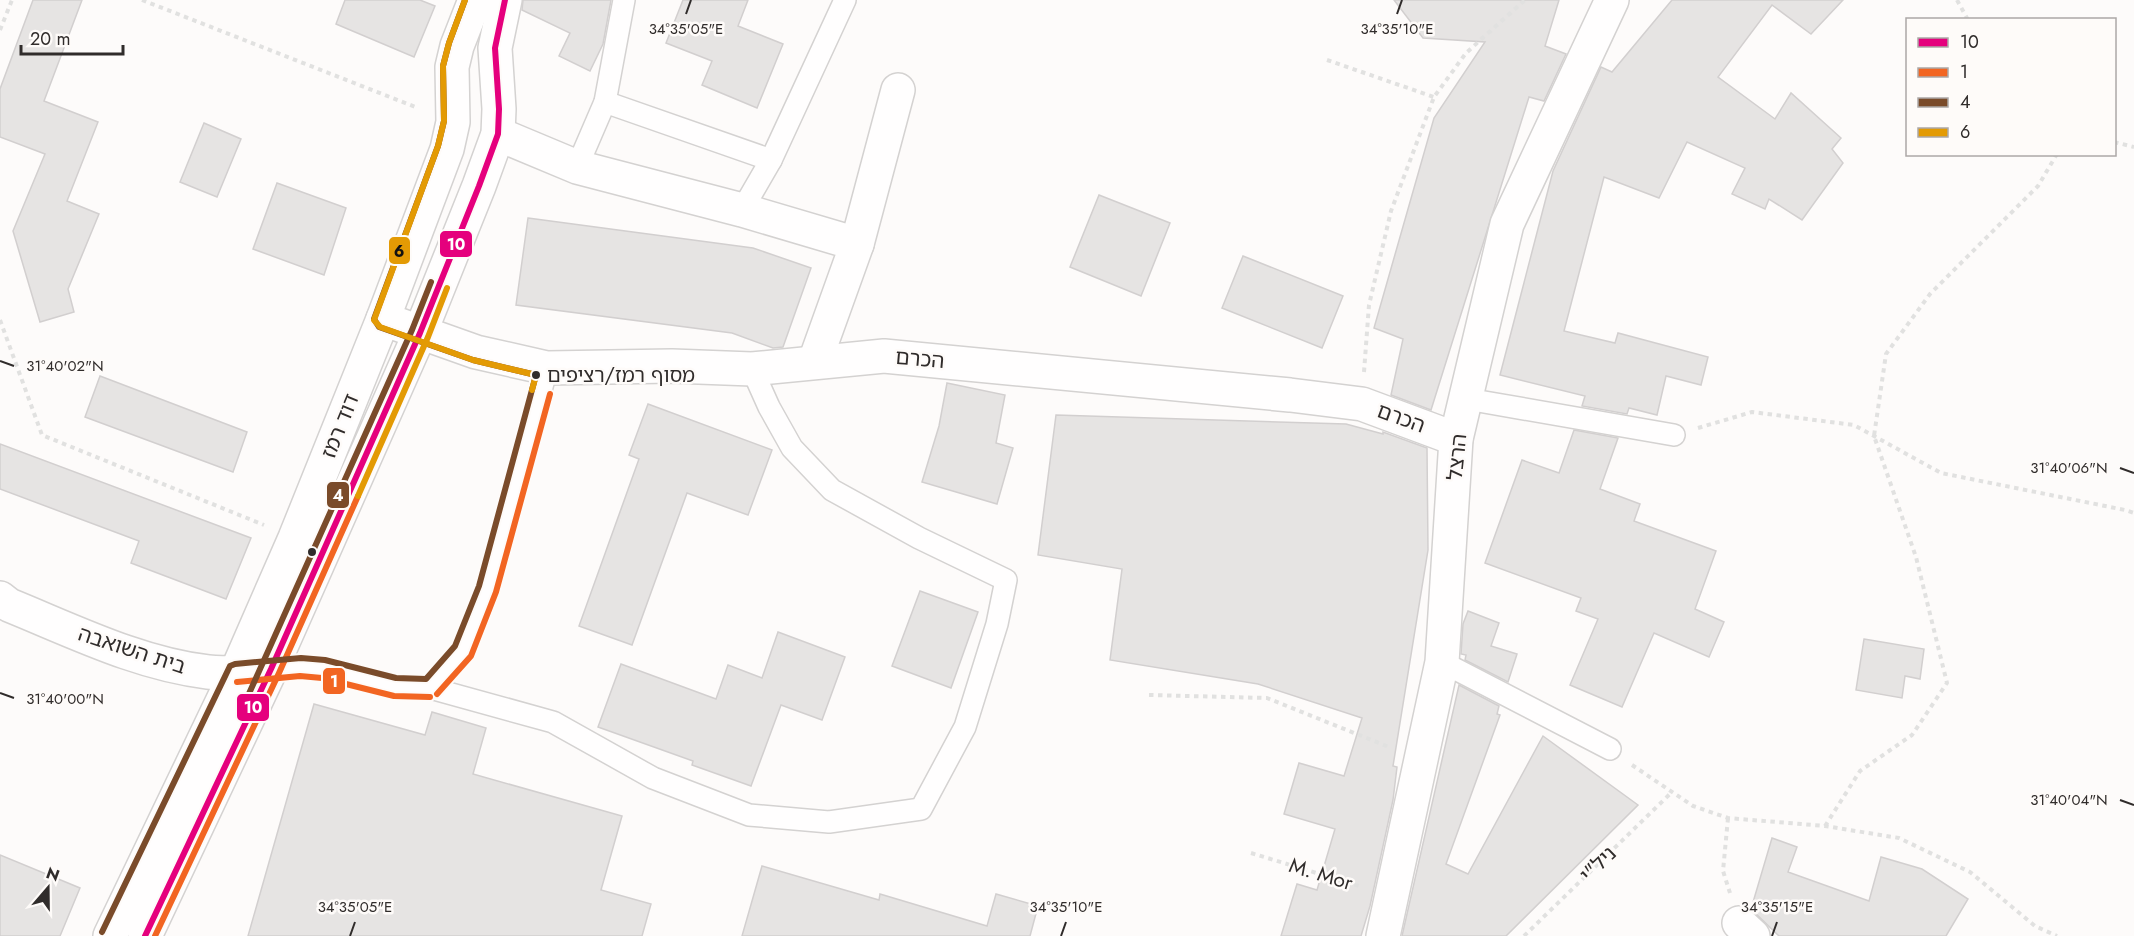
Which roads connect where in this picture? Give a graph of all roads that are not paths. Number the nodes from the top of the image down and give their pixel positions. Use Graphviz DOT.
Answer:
graph roads {
  1 [pos="475,0"];
  2 [pos="505,0"];
  3 [pos="624,0"];
  4 [pos="845,0"];
  5 [pos="1612,0"];
  6 [pos="898,90"];
  7 [pos="605,102"];
  8 [pos="498,134"];
  9 [pos="771,160"];
  10 [pos="577,167"];
  11 [pos="742,210"];
  12 [pos="856,244"];
  13 [pos="383,319"];
  14 [pos="420,333"];
  15 [pos="815,361"];
  16 [pos="547,368"];
  17 [pos="752,369"];
  18 [pos="1467,399"];
  19 [pos="1674,435"];
  20 [pos="1456,439"];
  21 [pos="0,598"];
  22 [pos="1442,662"];
  23 [pos="271,669"];
  24 [pos="236,673"];
  25 [pos="430,688"];
  26 [pos="1610,749"];
  27 [pos="110,936"];
  28 [pos="145,936"];
  29 [pos="1383,936"];
  1 -- 13 [label="street, דוד רמז"];
  2 -- 8 [label="street, דוד רמז"];
  3 -- 7 [label="lane"];
  4 -- 9 [label="lane"];
  5 -- 18 [label="street, הרצל"];
  6 -- 12 [label="street"];
  7 -- 9 [label="lane"];
  7 -- 10 [label="lane"];
  8 -- 10 [label="street"];
  8 -- 14 [label="street, דוד רמז"];
  9 -- 11 [label="lane"];
  10 -- 11 [label="street"];
  11 -- 12 [label="street"];
  12 -- 15 [label="street"];
  13 -- 14 [label="street, הכרם"];
  13 -- 24 [label="street, דוד רמז"];
  14 -- 16 [label="street, הכרם"];
  14 -- 23 [label="street, דוד רמז"];
  15 -- 17 [label="street, הכרם"];
  15 -- 20 [label="street, הכרם"];
  16 -- 17 [label="street, הכרם"];
  16 -- 25 [label="lane"];
  17 -- 25 [label="lane"];
  18 -- 19 [label="lane"];
  18 -- 20 [label="street, הרצל"];
  20 -- 22 [label="street, הרצל"];
  21 -- 24 [label="street, בית השואבה"];
  22 -- 26 [label="lane"];
  22 -- 29 [label="street, הרצל"];
  23 -- 24 [label="street, בית השואבה"];
  23 -- 25 [label="lane"];
  23 -- 28 [label="street, דוד רמז"];
  24 -- 27 [label="street, דוד רמז"];
}
